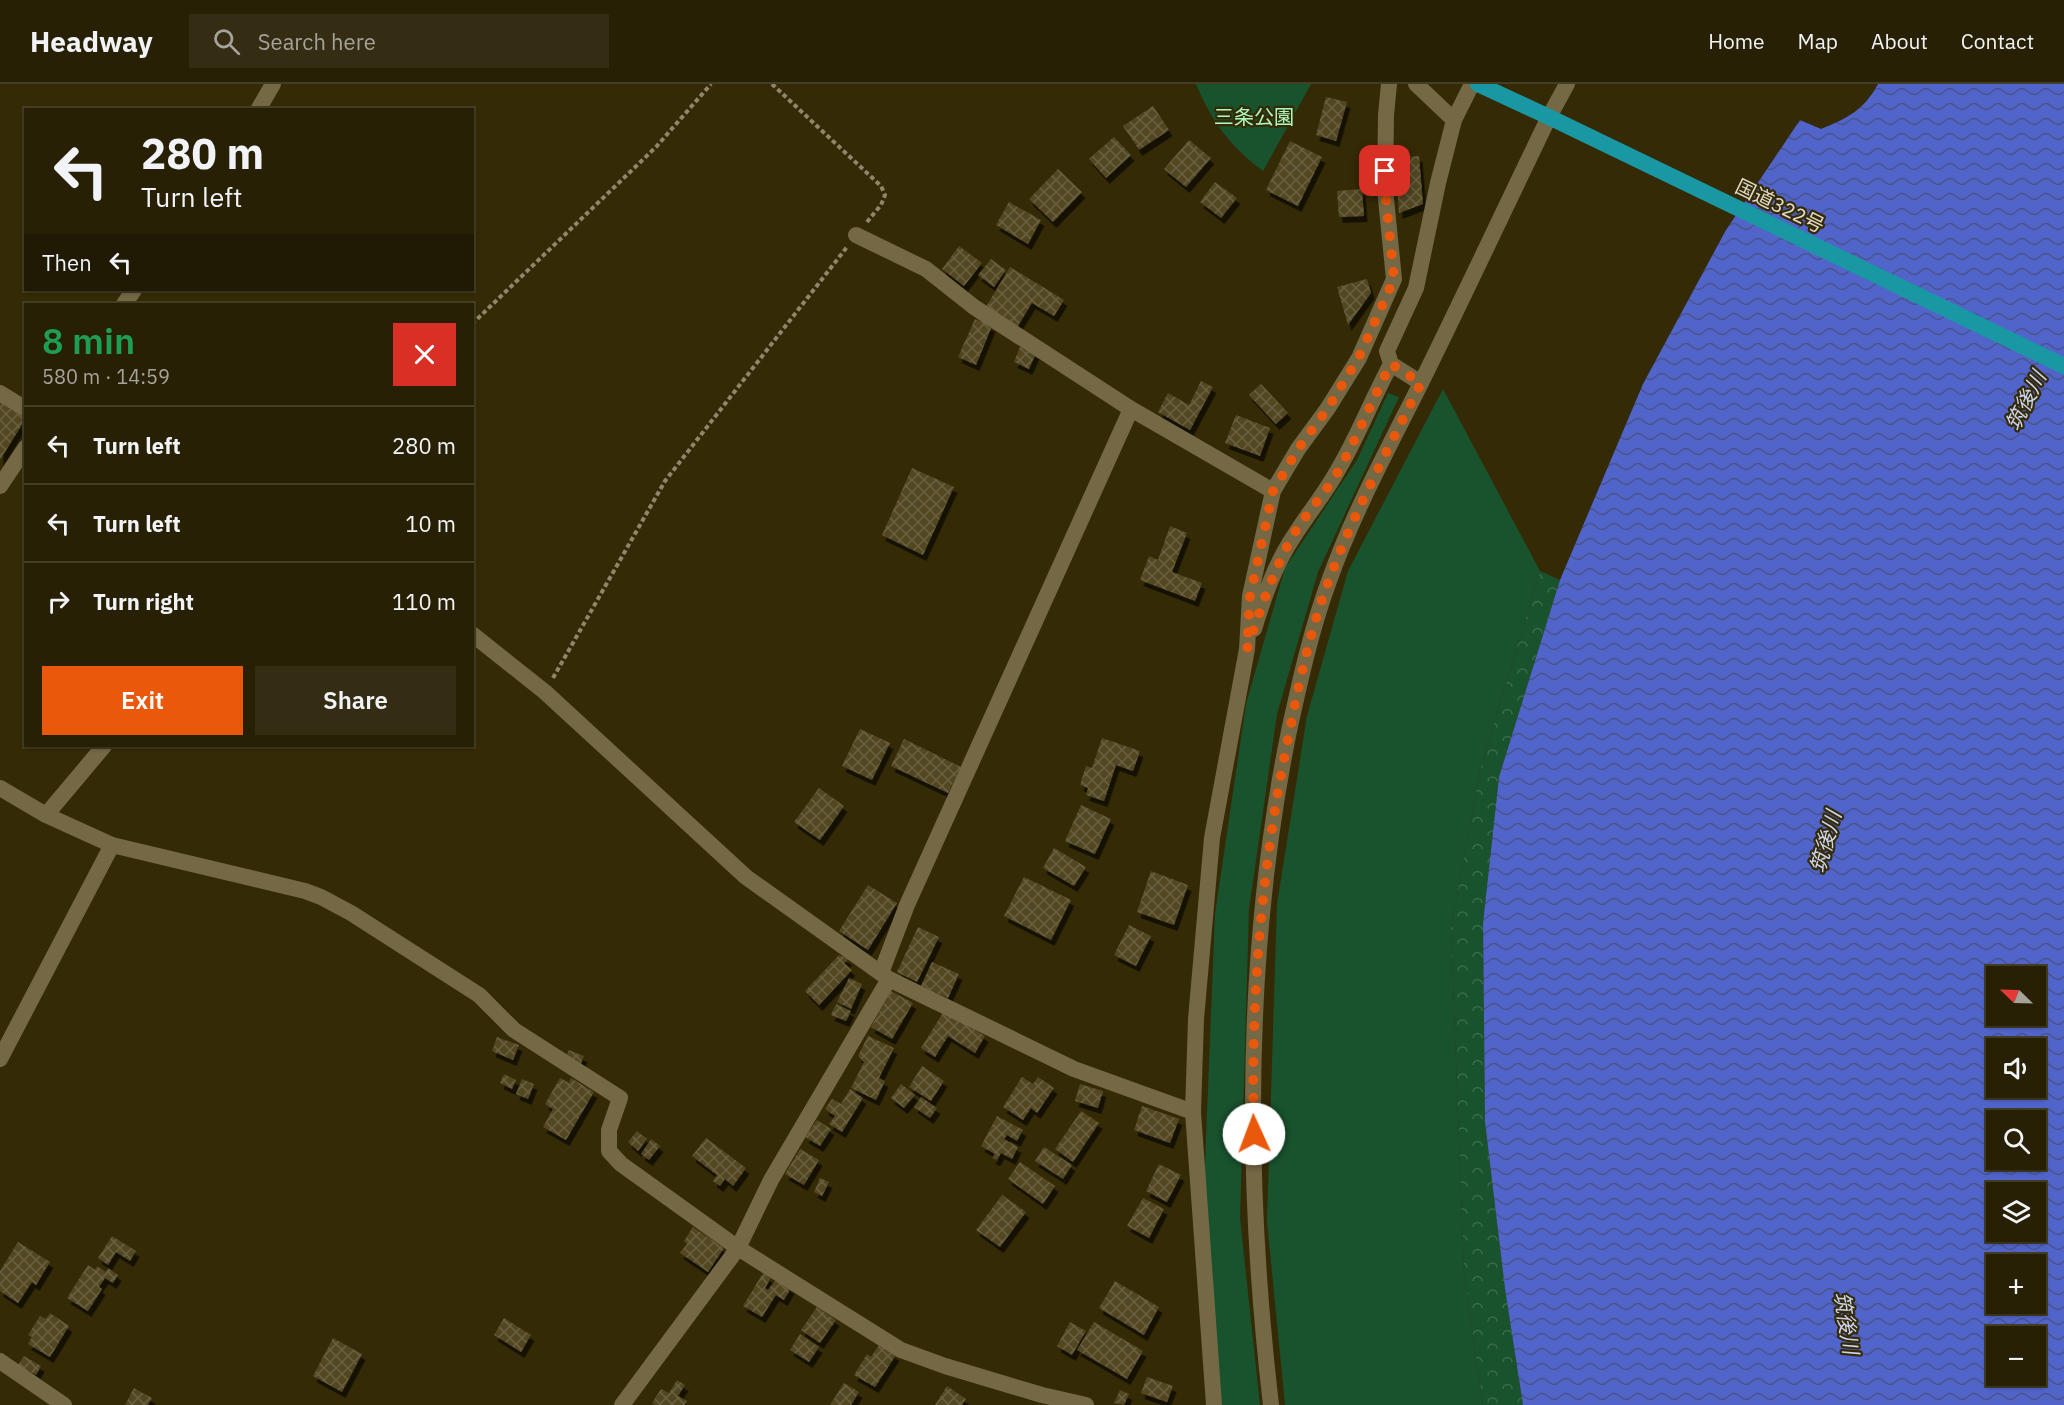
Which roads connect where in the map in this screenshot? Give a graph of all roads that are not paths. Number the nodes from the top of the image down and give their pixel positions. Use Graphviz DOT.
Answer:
graph roads {
  1 [pos="273,84"];
  2 [pos="1389,84"];
  3 [pos="1416,84"];
  4 [pos="1472,84"];
  5 [pos="1478,84"];
  6 [pos="1567,84"];
  7 [pos="259,108"];
  8 [pos="1549,117"];
  9 [pos="1454,120"];
  10 [pos="856,235"];
  11 [pos="1391,364"];
  12 [pos="2064,366"];
  13 [pos="1421,383"];
  14 [pos="0,393"];
  15 [pos="24,408"];
  16 [pos="1131,409"];
  17 [pos="24,450"];
  18 [pos="0,486"];
  19 [pos="1273,491"];
  20 [pos="474,636"];
  21 [pos="1247,649"];
  22 [pos="103,747"];
  23 [pos="0,788"];
  24 [pos="46,815"];
  25 [pos="112,845"];
  26 [pos="885,976"];
  27 [pos="0,1059"];
  28 [pos="1193,1112"];
  29 [pos="738,1248"];
  30 [pos="0,1361"];
  31 [pos="1213,1404"];
  32 [pos="64,1405"];
  33 [pos="622,1405"];
  34 [pos="1086,1405"];
  35 [pos="1270,1405"];
  1 -- 7 [label="street"];
  2 -- 19 [label="street"];
  3 -- 9 [label="street"];
  4 -- 9 [label="street"];
  5 -- 8 [label="highway, 国道322号"];
  6 -- 8 [label="street"];
  8 -- 12 [label="highway, 国道322号"];
  8 -- 13 [label="street"];
  9 -- 11 [label="street"];
  10 -- 16 [label="street"];
  11 -- 13 [label="street"];
  11 -- 21 [label="street"];
  13 -- 35 [label="street"];
  14 -- 15 [label="street"];
  16 -- 19 [label="street"];
  16 -- 26 [label="street"];
  17 -- 18 [label="street"];
  19 -- 21 [label="street"];
  20 -- 26 [label="street"];
  21 -- 28 [label="street"];
  22 -- 24 [label="street"];
  23 -- 24 [label="street"];
  24 -- 25 [label="street"];
  25 -- 27 [label="street"];
  25 -- 29 [label="street"];
  26 -- 28 [label="street"];
  26 -- 29 [label="street"];
  28 -- 31 [label="street"];
  29 -- 33 [label="street"];
  29 -- 34 [label="street"];
  30 -- 32 [label="street"];
}
